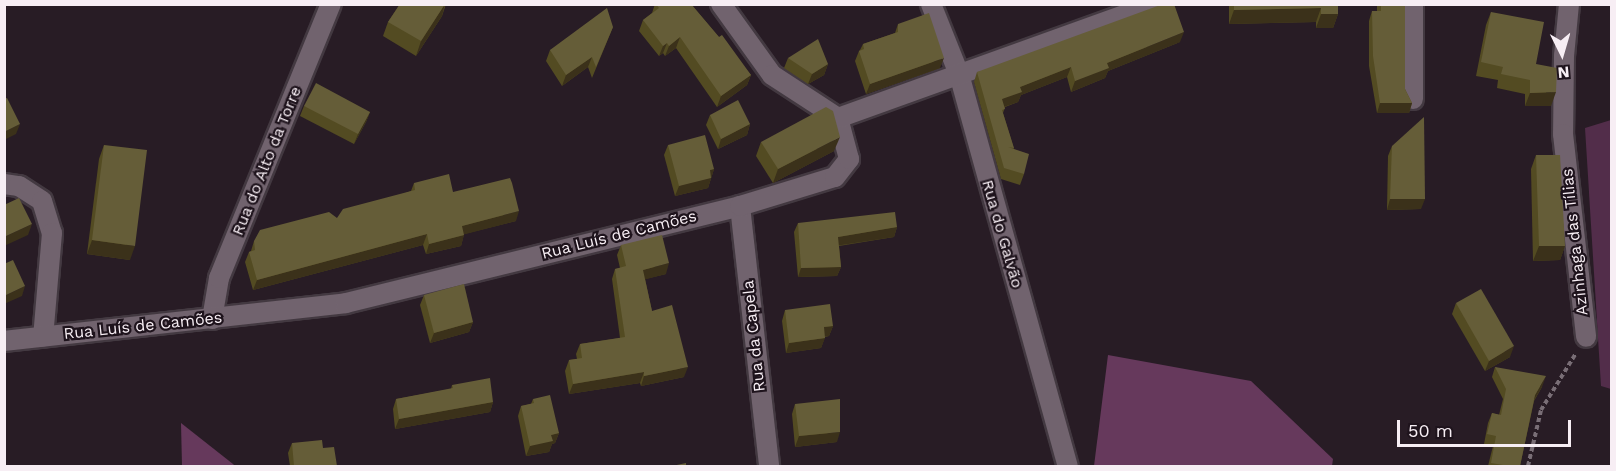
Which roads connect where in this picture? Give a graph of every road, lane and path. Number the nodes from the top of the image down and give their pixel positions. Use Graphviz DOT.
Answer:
graph roads {
  1 [pos="331,4"];
  2 [pos="721,4"];
  3 [pos="931,4"];
  4 [pos="1154,4"];
  5 [pos="1413,4"];
  6 [pos="1569,4"];
  7 [pos="959,74"];
  8 [pos="1413,99"];
  9 [pos="838,118"];
  10 [pos="4,184"];
  11 [pos="740,206"];
  12 [pos="212,319"];
  13 [pos="43,337"];
  14 [pos="1586,337"];
  15 [pos="4,341"];
  16 [pos="769,466"];
  17 [pos="1068,466"];
  18 [pos="1528,466"];
  1 -- 12 [label="street, Rua do Alto da Torre"];
  2 -- 9 [label="street"];
  3 -- 7 [label="street, Rua do Galvão"];
  4 -- 7 [label="street"];
  5 -- 8 [label="street"];
  6 -- 14 [label="street, Azinhaga das Tílias"];
  7 -- 9 [label="street"];
  7 -- 17 [label="street, Rua do Galvão"];
  9 -- 11 [label="street, Rua Luís de Camões"];
  10 -- 13 [label="street"];
  11 -- 12 [label="street, Rua Luís de Camões"];
  11 -- 16 [label="street, Rua da Capela"];
  12 -- 13 [label="street, Rua Luís de Camões"];
  13 -- 15 [label="street, Rua Luís de Camões"];
  14 -- 18 [label="path, Azinhaga das Tílias"];
}
